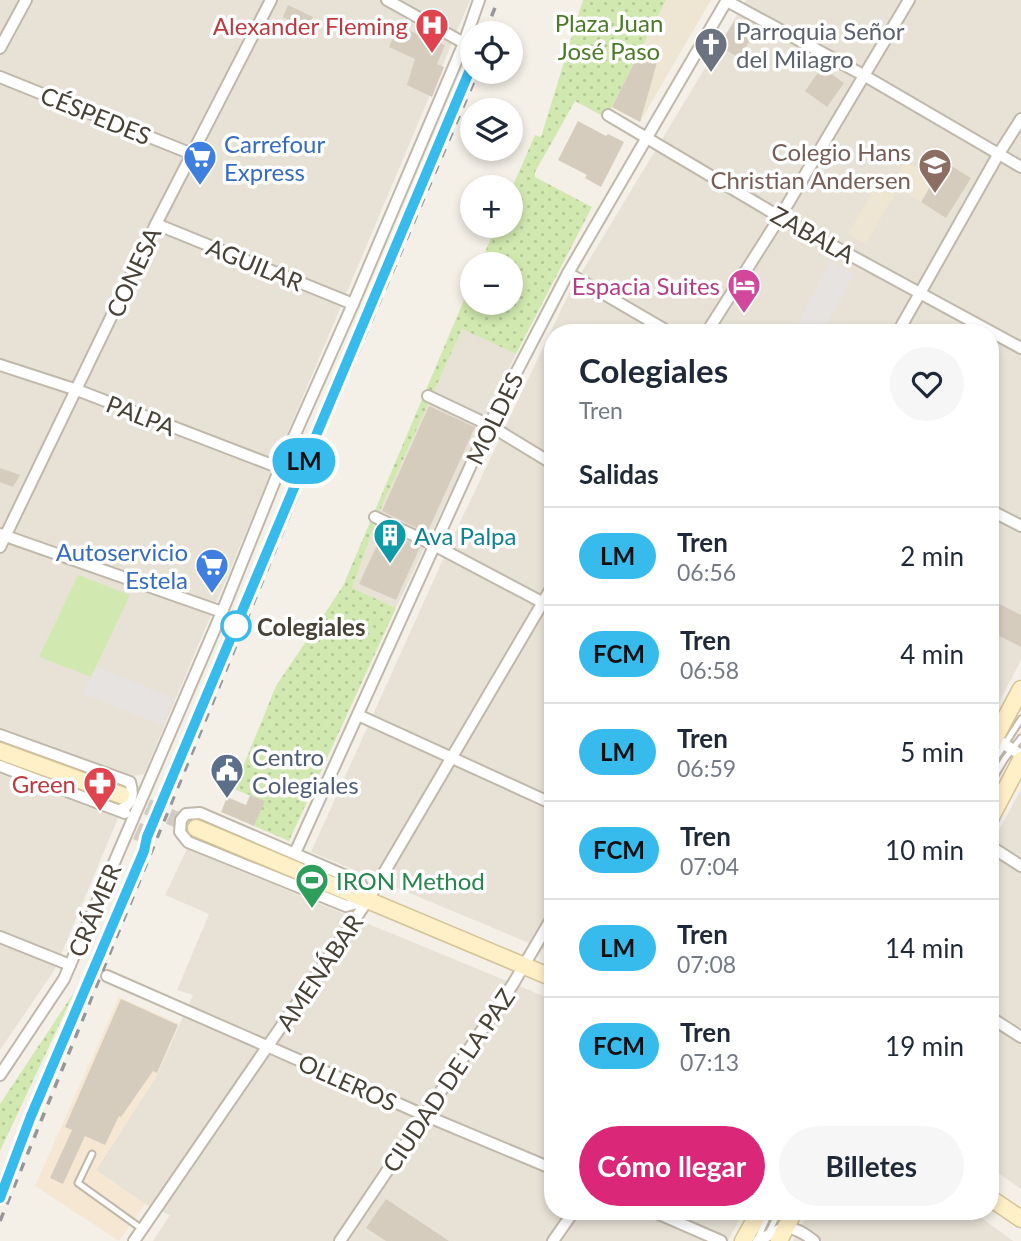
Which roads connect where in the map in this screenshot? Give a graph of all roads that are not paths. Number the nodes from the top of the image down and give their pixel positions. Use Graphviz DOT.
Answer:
graph roads {
  1 [pos="26,0"];
  2 [pos="271,0"];
  3 [pos="387,0"];
  4 [pos="479,0"];
  5 [pos="727,0"];
  6 [pos="909,0"];
  7 [pos="472,21"];
  8 [pos="460,41"];
  9 [pos="0,48"];
  10 [pos="460,52"];
  11 [pos="865,76"];
  12 [pos="0,77"];
  13 [pos="608,115"];
  14 [pos="1021,119"];
  15 [pos="645,138"];
  16 [pos="192,154"];
  17 [pos="998,155"];
  18 [pos="1021,167"];
  19 [pos="780,217"];
  20 [pos="156,224"];
  21 [pos="568,273"];
  22 [pos="921,293"];
  23 [pos="353,304"];
  24 [pos="655,324"];
  25 [pos="712,324"];
  26 [pos="903,324"];
  27 [pos="977,324"];
  28 [pos="999,336"];
  29 [pos="1021,348"];
  30 [pos="0,365"];
  31 [pos="77,390"];
  32 [pos="428,396"];
  33 [pos="489,425"];
  34 [pos="544,459"];
  35 [pos="280,468"];
  36 [pos="999,515"];
  37 [pos="375,517"];
  38 [pos="1021,526"];
  39 [pos="3,534"];
  40 [pos="434,545"];
  41 [pos="0,547"];
  42 [pos="544,603"];
  43 [pos="544,611"];
  44 [pos="222,612"];
  45 [pos="1021,689"];
  46 [pos="358,715"];
  47 [pos="1021,719"];
  48 [pos="0,735"];
  49 [pos="1021,738"];
  50 [pos="1005,747"];
  51 [pos="0,751"];
  52 [pos="452,757"];
  53 [pos="0,766"];
  54 [pos="999,776"];
  55 [pos="544,800"];
  56 [pos="120,803"];
  57 [pos="131,821"];
  58 [pos="196,828"];
  59 [pos="999,852"];
  60 [pos="295,853"];
  61 [pos="1021,866"];
  62 [pos="368,900"];
  63 [pos="544,931"];
  64 [pos="0,937"];
  65 [pos="70,965"];
  66 [pos="524,965"];
  67 [pos="544,974"];
  68 [pos="107,976"];
  69 [pos="999,1023"];
  70 [pos="1021,1037"];
  71 [pos="269,1047"];
  72 [pos="0,1075"];
  73 [pos="424,1115"];
  74 [pos="92,1154"];
  75 [pos="544,1165"];
  76 [pos="999,1204"];
  77 [pos="1021,1219"];
  78 [pos="568,1220"];
  79 [pos="673,1220"];
  80 [pos="755,1220"];
  81 [pos="770,1220"];
  82 [pos="776,1220"];
  83 [pos="785,1220"];
  84 [pos="142,1228"];
  85 [pos="769,1238"];
  86 [pos="134,1241"];
  87 [pos="340,1241"];
  88 [pos="553,1241"];
  89 [pos="721,1241"];
  90 [pos="743,1241"];
  91 [pos="814,1241"];
  1 -- 9 [label="street"];
  2 -- 16 [label="street, CONESA"];
  3 -- 8 [label="street"];
  4 -- 7 [label="street, CRÁMER"];
  5 -- 11 [label="street"];
  5 -- 15 [label="street, MOLDES"];
  6 -- 11 [label="street"];
  10 -- 23 [label="street, CRÁMER"];
  11 -- 17 [label="street"];
  11 -- 19 [label="street"];
  12 -- 16 [label="street, CÉSPEDES"];
  13 -- 15 [label="street, ZABALA"];
  14 -- 17 [label="street"];
  15 -- 19 [label="street, ZABALA"];
  15 -- 21 [label="street, MOLDES"];
  16 -- 20 [label="street, CONESA"];
  17 -- 18 [label="street"];
  17 -- 22 [label="street"];
  19 -- 22 [label="street, ZABALA"];
  19 -- 25 [label="street"];
  20 -- 23 [label="street, AGUILAR"];
  20 -- 31 [label="street, CONESA"];
  21 -- 24 [label="street"];
  21 -- 33 [label="street, MOLDES"];
  22 -- 26 [label="street"];
  22 -- 27 [label="street, ZABALA"];
  23 -- 35 [label="street, CRÁMER"];
  28 -- 29 [label="street, ZABALA"];
  30 -- 31 [label="street, PALPA"];
  31 -- 35 [label="street, PALPA"];
  31 -- 39 [label="street, CONESA"];
  32 -- 33 [label="street"];
  33 -- 34 [label="street"];
  33 -- 40 [label="street, MOLDES"];
  35 -- 44 [label="street, CRÁMER"];
  36 -- 38 [label="street"];
  37 -- 40 [label="street"];
  39 -- 41 [label="street, CONESA"];
  39 -- 44 [label="street"];
  40 -- 42 [label="street"];
  40 -- 46 [label="street, MOLDES"];
  43 -- 52 [label="street, AMENÁBAR"];
  44 -- 57 [label="street, CRÁMER"];
  45 -- 50 [label="main road"];
  46 -- 52 [label="street"];
  46 -- 60 [label="street, MOLDES"];
  47 -- 50 [label="lane"];
  48 -- 56 [label="street"];
  49 -- 50 [label="lane"];
  50 -- 54 [label="main road"];
  51 -- 56 [label="main road"];
  52 -- 55 [label="street"];
  52 -- 62 [label="street, AMENÁBAR"];
  53 -- 56 [label="street"];
  56 -- 57 [label="street"];
  57 -- 65 [label="street, CRÁMER"];
  58 -- 62 [label="main road"];
  59 -- 61 [label="street"];
  60 -- 62 [label="street"];
  60 -- 62 [label="street"];
  62 -- 66 [label="main road"];
  62 -- 71 [label="street, AMENÁBAR"];
  63 -- 66 [label="street, CIUDAD DE LA PAZ"];
  64 -- 65 [label="street"];
  65 -- 72 [label="street, CRÁMER"];
  66 -- 67 [label="main road"];
  66 -- 73 [label="street, CIUDAD DE LA PAZ"];
  68 -- 71 [label="street, OLLEROS"];
  69 -- 70 [label="street"];
  71 -- 73 [label="street, OLLEROS"];
  71 -- 84 [label="street, AMENÁBAR"];
  73 -- 75 [label="street, OLLEROS"];
  73 -- 87 [label="street, CIUDAD DE LA PAZ"];
  74 -- 84 [label="lane"];
  76 -- 77 [label="main road"];
  78 -- 88 [label="street"];
  79 -- 89 [label="street"];
  80 -- 90 [label="main road"];
  81 -- 85 [label="lane"];
  82 -- 85 [label="lane"];
  83 -- 85 [label="main road"];
  84 -- 86 [label="street, AMENÁBAR"];
  85 -- 91 [label="street"];
}
